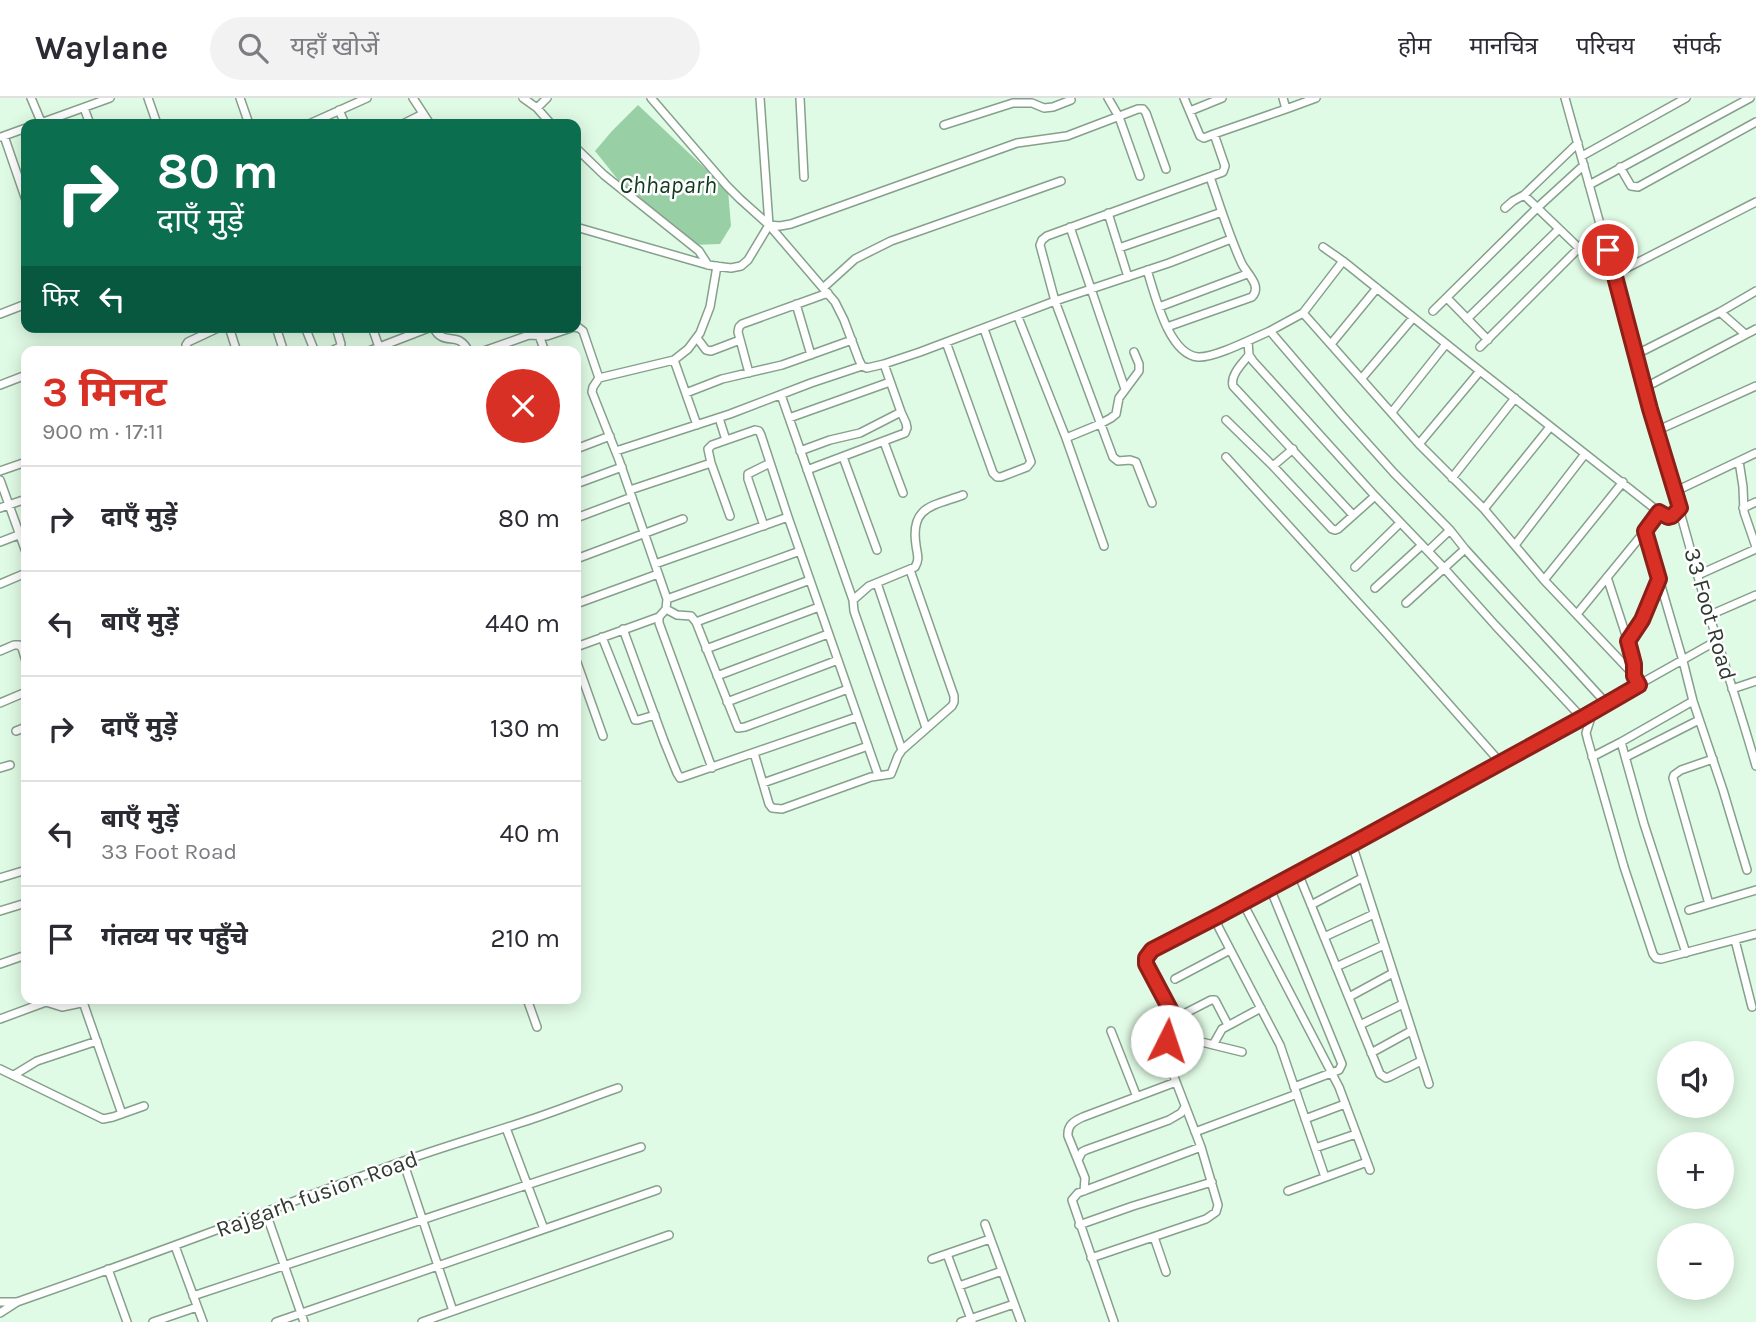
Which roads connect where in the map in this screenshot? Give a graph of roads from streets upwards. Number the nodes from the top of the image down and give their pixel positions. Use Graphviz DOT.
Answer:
graph roads {
  1 [pos="31,98"];
  2 [pos="110,98"];
  3 [pos="148,98"];
  4 [pos="240,98"];
  5 [pos="367,98"];
  6 [pos="413,98"];
  7 [pos="523,98"];
  8 [pos="547,98"];
  9 [pos="651,98"];
  10 [pos="760,98"];
  11 [pos="800,98"];
  12 [pos="1108,98"];
  13 [pos="1184,98"];
  14 [pos="1222,98"];
  15 [pos="1283,98"];
  16 [pos="1316,98"];
  17 [pos="1565,98"];
  18 [pos="1686,98"];
  19 [pos="1750,98"];
  20 [pos="1072,99"];
  21 [pos="1036,102"];
  22 [pos="83,108"];
  23 [pos="537,108"];
  24 [pos="1286,108"];
  25 [pos="339,110"];
  26 [pos="1190,111"];
  27 [pos="423,114"];
  28 [pos="1119,117"];
  29 [pos="38,119"];
  30 [pos="53,119"];
  31 [pos="88,119"];
  32 [pos="155,119"];
  33 [pos="247,119"];
  34 [pos="320,119"];
  35 [pos="343,119"];
  36 [pos="412,119"];
  37 [pos="426,119"];
  38 [pos="547,119"];
  39 [pos="1756,122"];
  40 [pos="944,125"];
  41 [pos="21,130"];
  42 [pos="1214,134"];
  43 [pos="2,137"];
  44 [pos="1578,143"];
  45 [pos="581,153"];
  46 [pos="1583,161"];
  47 [pos="1620,167"];
  48 [pos="1166,169"];
  49 [pos="1140,176"];
  50 [pos="804,177"];
  51 [pos="1210,177"];
  52 [pos="1061,181"];
  53 [pos="1590,185"];
  54 [pos="21,187"];
  55 [pos="1524,195"];
  56 [pos="1756,202"];
  57 [pos="1505,208"];
  58 [pos="1537,208"];
  59 [pos="1222,212"];
  60 [pos="1108,213"];
  61 [pos="769,225"];
  62 [pos="1601,226"];
  63 [pos="1070,228"];
  64 [pos="581,229"];
  65 [pos="1559,229"];
  66 [pos="1231,239"];
  67 [pos="1323,247"];
  68 [pos="1119,248"];
  69 [pos="1579,248"];
  70 [pos="1343,261"];
  71 [pos="713,265"];
  72 [pos="1147,270"];
  73 [pos="1247,274"];
  74 [pos="1615,274"];
  75 [pos="1128,276"];
  76 [pos="1377,288"];
  77 [pos="1091,289"];
  78 [pos="825,290"];
  79 [pos="1756,291"];
  80 [pos="1447,298"];
  81 [pos="1055,301"];
  82 [pos="796,304"];
  83 [pos="21,306"];
  84 [pos="1159,307"];
  85 [pos="1433,311"];
  86 [pos="1720,312"];
  87 [pos="1303,313"];
  88 [pos="0,314"];
  89 [pos="1018,317"];
  90 [pos="1413,318"];
  91 [pos="1467,319"];
  92 [pos="1167,327"];
  93 [pos="1756,328"];
  94 [pos="984,329"];
  95 [pos="581,330"];
  96 [pos="1270,331"];
  97 [pos="207,333"];
  98 [pos="416,333"];
  99 [pos="436,333"];
  100 [pos="558,333"];
  101 [pos="1745,334"];
  102 [pos="539,335"];
  103 [pos="697,338"];
  104 [pos="740,340"];
  105 [pos="852,340"];
  106 [pos="1488,340"];
  107 [pos="1248,341"];
  108 [pos="946,342"];
  109 [pos="1331,344"];
  110 [pos="1446,344"];
  111 [pos="186,346"];
  112 [pos="382,346"];
  113 [pos="465,346"];
  114 [pos="498,346"];
  115 [pos="543,346"];
  116 [pos="1480,348"];
  117 [pos="1135,352"];
  118 [pos="1637,354"];
  119 [pos="811,355"];
  120 [pos="1249,355"];
  121 [pos="674,360"];
  122 [pos="884,364"];
  123 [pos="862,366"];
  124 [pos="1480,371"];
  125 [pos="749,373"];
  126 [pos="21,377"];
  127 [pos="599,378"];
  128 [pos="1362,378"];
  129 [pos="890,382"];
  130 [pos="0,385"];
  131 [pos="1756,386"];
  132 [pos="1644,388"];
  133 [pos="1125,389"];
  134 [pos="686,393"];
  135 [pos="780,394"];
  136 [pos="1515,398"];
  137 [pos="901,412"];
  138 [pos="1392,412"];
  139 [pos="719,418"];
  140 [pos="789,418"];
  141 [pos="1226,420"];
  142 [pos="1100,424"];
  143 [pos="697,425"];
  144 [pos="1550,427"];
  145 [pos="1657,431"];
  146 [pos="610,436"];
  147 [pos="1066,438"];
  148 [pos="726,440"];
  149 [pos="884,442"];
  150 [pos="1419,444"];
  151 [pos="581,447"];
  152 [pos="1293,449"];
  153 [pos="616,451"];
  154 [pos="800,451"];
  155 [pos="1756,453"];
  156 [pos="1585,454"];
  157 [pos="844,457"];
  158 [pos="1226,457"];
  159 [pos="1739,461"];
  160 [pos="711,463"];
  161 [pos="770,463"];
  162 [pos="21,464"];
  163 [pos="1273,466"];
  164 [pos="622,467"];
  165 [pos="807,470"];
  166 [pos="0,471"];
  167 [pos="1452,478"];
  168 [pos="0,480"];
  169 [pos="581,482"];
  170 [pos="1623,482"];
  171 [pos="1676,491"];
  172 [pos="903,493"];
  173 [pos="631,494"];
  174 [pos="963,495"];
  175 [pos="1375,496"];
  176 [pos="21,501"];
  177 [pos="1756,502"];
  178 [pos="1152,503"];
  179 [pos="4,506"];
  180 [pos="1680,508"];
  181 [pos="1744,508"];
  182 [pos="1484,509"];
  183 [pos="1659,512"];
  184 [pos="1353,515"];
  185 [pos="581,516"];
  186 [pos="730,516"];
  187 [pos="788,517"];
  188 [pos="683,519"];
  189 [pos="1400,523"];
  190 [pos="765,526"];
  191 [pos="1450,530"];
  192 [pos="21,531"];
  193 [pos="1645,531"];
  194 [pos="645,533"];
  195 [pos="21,535"];
  196 [pos="0,542"];
  197 [pos="1515,545"];
  198 [pos="1104,546"];
  199 [pos="1425,548"];
  200 [pos="1756,548"];
  201 [pos="1465,549"];
  202 [pos="877,550"];
  203 [pos="800,551"];
  204 [pos="581,557"];
  205 [pos="655,564"];
  206 [pos="1355,567"];
  207 [pos="1444,568"];
  208 [pos="910,570"];
  209 [pos="658,574"];
  210 [pos="21,575"];
  211 [pos="1698,575"];
  212 [pos="1607,577"];
  213 [pos="810,579"];
  214 [pos="1659,579"];
  215 [pos="1544,580"];
  216 [pos="877,583"];
  217 [pos="0,584"];
  218 [pos="1375,588"];
  219 [pos="1756,595"];
  220 [pos="667,599"];
  221 [pos="853,600"];
  222 [pos="581,602"];
  223 [pos="1406,603"];
  224 [pos="819,607"];
  225 [pos="666,609"];
  226 [pos="1577,614"];
  227 [pos="1710,615"];
  228 [pos="659,617"];
  229 [pos="696,622"];
  230 [pos="623,629"];
  231 [pos="828,634"];
  232 [pos="602,637"];
  233 [pos="1718,640"];
  234 [pos="1628,641"];
  235 [pos="581,645"];
  236 [pos="21,647"];
  237 [pos="706,649"];
  238 [pos="0,651"];
  239 [pos="838,660"];
  240 [pos="1684,661"];
  241 [pos="581,674"];
  242 [pos="717,676"];
  243 [pos="1634,676"];
  244 [pos="1756,681"];
  245 [pos="1639,685"];
  246 [pos="848,689"];
  247 [pos="1732,689"];
  248 [pos="21,694"];
  249 [pos="1693,701"];
  250 [pos="727,702"];
  251 [pos="0,703"];
  252 [pos="1606,703"];
  253 [pos="1593,711"];
  254 [pos="655,715"];
  255 [pos="858,717"];
  256 [pos="1582,718"];
  257 [pos="1699,720"];
  258 [pos="926,728"];
  259 [pos="21,729"];
  260 [pos="16,731"];
  261 [pos="603,736"];
  262 [pos="1621,742"];
  263 [pos="1753,744"];
  264 [pos="867,746"];
  265 [pos="902,750"];
  266 [pos="754,753"];
  267 [pos="1592,757"];
  268 [pos="1626,757"];
  269 [pos="1713,759"];
  270 [pos="1500,762"];
  271 [pos="10,765"];
  272 [pos="1756,766"];
  273 [pos="0,768"];
  274 [pos="712,768"];
  275 [pos="878,775"];
  276 [pos="762,783"];
  277 [pos="1352,844"];
  278 [pos="1746,870"];
  279 [pos="21,872"];
  280 [pos="1298,873"];
  281 [pos="1362,877"];
  282 [pos="0,878"];
  283 [pos="1270,888"];
  284 [pos="1756,890"];
  285 [pos="1243,903"];
  286 [pos="21,904"];
  287 [pos="1709,904"];
  288 [pos="1311,905"];
  289 [pos="1689,910"];
  290 [pos="0,911"];
  291 [pos="1374,914"];
  292 [pos="1218,916"];
  293 [pos="1756,934"];
  294 [pos="1324,937"];
  295 [pos="1735,940"];
  296 [pos="1384,945"];
  297 [pos="1230,950"];
  298 [pos="1685,953"];
  299 [pos="21,957"];
  300 [pos="0,964"];
  301 [pos="1336,967"];
  302 [pos="1393,973"];
  303 [pos="1175,979"];
  304 [pos="1752,991"];
  305 [pos="1349,997"];
  306 [pos="41,1004"];
  307 [pos="52,1004"];
  308 [pos="76,1004"];
  309 [pos="84,1004"];
  310 [pos="529,1004"];
  311 [pos="1403,1004"];
  312 [pos="1752,1007"];
  313 [pos="1261,1008"];
  314 [pos="0,1019"];
  315 [pos="1172,1020"];
  316 [pos="1228,1025"];
  317 [pos="1360,1025"];
  318 [pos="537,1027"];
  319 [pos="1111,1031"];
  320 [pos="1411,1031"];
  321 [pos="1169,1034"];
  322 [pos="97,1041"];
  323 [pos="1213,1045"];
  324 [pos="1242,1052"];
  325 [pos="1371,1053"];
  326 [pos="1422,1061"];
  327 [pos="0,1069"];
  328 [pos="1332,1073"];
  329 [pos="14,1075"];
  330 [pos="1176,1082"];
  331 [pos="1429,1084"];
  332 [pos="618,1088"];
  333 [pos="1295,1091"];
  334 [pos="1137,1097"];
  335 [pos="1345,1104"];
  336 [pos="144,1106"];
  337 [pos="1185,1107"];
  338 [pos="122,1114"];
  339 [pos="1305,1119"];
  340 [pos="506,1128"];
  341 [pos="1195,1132"];
  342 [pos="1356,1134"];
  343 [pos="641,1147"];
  344 [pos="1200,1147"];
  345 [pos="1315,1148"];
  346 [pos="1078,1160"];
  347 [pos="403,1161"];
  348 [pos="1325,1177"];
  349 [pos="1212,1182"];
  350 [pos="527,1184"];
  351 [pos="657,1190"];
  352 [pos="1084,1191"];
  353 [pos="1288,1191"];
  354 [pos="266,1213"];
  355 [pos="422,1219"];
  356 [pos="985,1224"];
  357 [pos="1080,1225"];
  358 [pos="544,1229"];
  359 [pos="669,1235"];
  360 [pos="1154,1237"];
  361 [pos="990,1239"];
  362 [pos="175,1246"];
  363 [pos="947,1254"];
  364 [pos="1091,1258"];
  365 [pos="932,1259"];
  366 [pos="438,1265"];
  367 [pos="284,1266"];
  368 [pos="108,1269"];
  369 [pos="1002,1271"];
  370 [pos="1166,1272"];
  371 [pos="959,1286"];
  372 [pos="193,1296"];
  373 [pos="0,1302"];
  374 [pos="17,1302"];
  375 [pos="1014,1304"];
  376 [pos="197,1307"];
  377 [pos="453,1311"];
  378 [pos="0,1313"];
  379 [pos="301,1313"];
  380 [pos="971,1320"];
  381 [pos="127,1322"];
  382 [pos="153,1322"];
  383 [pos="202,1322"];
  384 [pos="276,1322"];
  385 [pos="304,1322"];
  386 [pos="422,1322"];
  387 [pos="961,1322"];
  388 [pos="1021,1322"];
  389 [pos="1114,1322"];
  1 -- 29 [label="street"];
  2 -- 22 [label="street"];
  3 -- 32 [label="street"];
  4 -- 33 [label="street"];
  5 -- 25 [label="street"];
  6 -- 27 [label="street"];
  7 -- 23 [label="street"];
  8 -- 23 [label="street"];
  9 -- 61 [label="street"];
  10 -- 61 [label="street"];
  11 -- 50 [label="street"];
  12 -- 28 [label="street"];
  13 -- 26 [label="street"];
  14 -- 26 [label="street"];
  15 -- 24 [label="street"];
  16 -- 24 [label="street"];
  17 -- 44 [label="street, 33 Foot Road"];
  18 -- 46 [label="street"];
  19 -- 47 [label="street"];
  20 -- 21 [label="street"];
  21 -- 40 [label="street"];
  22 -- 30 [label="street"];
  22 -- 31 [label="street"];
  23 -- 38 [label="street"];
  24 -- 42 [label="street"];
  25 -- 34 [label="street"];
  25 -- 35 [label="street"];
  26 -- 42 [label="street"];
  27 -- 36 [label="street"];
  27 -- 37 [label="street"];
  28 -- 48 [label="street"];
  28 -- 49 [label="street"];
  28 -- 61 [label="street"];
  39 -- 47 [label="street"];
  41 -- 43 [label="street"];
  42 -- 51 [label="street"];
  43 -- 54 [label="street"];
  44 -- 46 [label="street, 33 Foot Road"];
  44 -- 55 [label="street"];
  45 -- 71 [label="street"];
  46 -- 53 [label="street, 33 Foot Road"];
  46 -- 58 [label="street"];
  47 -- 53 [label="street"];
  51 -- 59 [label="street"];
  51 -- 60 [label="street"];
  52 -- 78 [label="street"];
  53 -- 62 [label="street, 33 Foot Road"];
  55 -- 57 [label="street"];
  55 -- 58 [label="street"];
  56 -- 74 [label="street"];
  58 -- 65 [label="street"];
  58 -- 80 [label="street"];
  59 -- 66 [label="street"];
  59 -- 68 [label="street"];
  60 -- 63 [label="street"];
  60 -- 68 [label="street"];
  61 -- 71 [label="street"];
  61 -- 78 [label="street"];
  62 -- 69 [label="street"];
  62 -- 74 [label="street, 33 Foot Road"];
  63 -- 77 [label="street"];
  63 -- 81 [label="street"];
  64 -- 71 [label="street"];
  65 -- 69 [label="street"];
  65 -- 91 [label="street"];
  66 -- 72 [label="street"];
  66 -- 73 [label="street"];
  67 -- 70 [label="street"];
  68 -- 75 [label="street"];
  69 -- 106 [label="street"];
  70 -- 76 [label="street"];
  70 -- 87 [label="street"];
  71 -- 103 [label="street"];
  72 -- 75 [label="street"];
  72 -- 84 [label="street"];
  73 -- 84 [label="street"];
  73 -- 92 [label="street"];
  74 -- 118 [label="street, 33 Foot Road"];
  75 -- 77 [label="street"];
  76 -- 90 [label="street"];
  76 -- 109 [label="street"];
  77 -- 81 [label="street"];
  77 -- 133 [label="street"];
  78 -- 82 [label="street"];
  78 -- 105 [label="street"];
  79 -- 86 [label="street"];
  80 -- 85 [label="street"];
  80 -- 91 [label="street"];
  81 -- 89 [label="street"];
  81 -- 142 [label="street"];
  82 -- 104 [label="street"];
  82 -- 119 [label="street"];
  83 -- 88 [label="street"];
  84 -- 92 [label="street"];
  86 -- 101 [label="street"];
  86 -- 118 [label="street"];
  87 -- 96 [label="street"];
  87 -- 109 [label="street"];
  89 -- 94 [label="street"];
  89 -- 147 [label="street"];
  90 -- 110 [label="street"];
  90 -- 128 [label="street"];
  91 -- 106 [label="street"];
  92 -- 107 [label="street"];
  93 -- 101 [label="street"];
  94 -- 108 [label="street"];
  94 -- 108 [label="street"];
  95 -- 127 [label="street"];
  96 -- 107 [label="street"];
  96 -- 191 [label="street"];
  97 -- 111 [label="street"];
  98 -- 112 [label="street"];
  99 -- 113 [label="street"];
  100 -- 102 [label="street"];
  101 -- 132 [label="street"];
  102 -- 114 [label="street"];
  102 -- 115 [label="street"];
  103 -- 104 [label="street"];
  103 -- 121 [label="street"];
  104 -- 125 [label="street"];
  105 -- 119 [label="street"];
  105 -- 123 [label="street"];
  106 -- 116 [label="street"];
  107 -- 120 [label="street"];
  108 -- 122 [label="street"];
  109 -- 128 [label="street"];
  110 -- 124 [label="street"];
  110 -- 138 [label="street"];
  117 -- 133 [label="street"];
  118 -- 132 [label="street, 33 Foot Road"];
  119 -- 125 [label="street"];
  120 -- 152 [label="street"];
  120 -- 175 [label="street"];
  121 -- 127 [label="street"];
  121 -- 134 [label="street"];
  122 -- 123 [label="street"];
  122 -- 129 [label="street"];
  123 -- 135 [label="street"];
  124 -- 136 [label="street"];
  124 -- 150 [label="street"];
  125 -- 134 [label="street"];
  126 -- 130 [label="street"];
  127 -- 146 [label="street"];
  128 -- 138 [label="street"];
  129 -- 137 [label="street"];
  129 -- 140 [label="street"];
  131 -- 145 [label="street"];
  132 -- 145 [label="street, 33 Foot Road"];
  133 -- 142 [label="street"];
  134 -- 143 [label="street"];
  135 -- 139 [label="street"];
  135 -- 140 [label="street"];
  136 -- 144 [label="street"];
  136 -- 167 [label="street"];
  137 -- 149 [label="street"];
  137 -- 154 [label="street"];
  138 -- 150 [label="street"];
  139 -- 143 [label="street"];
  139 -- 148 [label="street"];
  140 -- 154 [label="street"];
  141 -- 163 [label="street"];
  142 -- 147 [label="street"];
  142 -- 178 [label="street"];
  143 -- 153 [label="street"];
  144 -- 156 [label="street"];
  144 -- 182 [label="street"];
  145 -- 171 [label="street, 33 Foot Road"];
  146 -- 151 [label="street"];
  146 -- 153 [label="street"];
  147 -- 198 [label="street"];
  148 -- 160 [label="street"];
  148 -- 161 [label="street"];
  149 -- 157 [label="street"];
  149 -- 172 [label="street"];
  150 -- 167 [label="street"];
  152 -- 163 [label="street"];
  152 -- 184 [label="street"];
  153 -- 164 [label="street"];
  154 -- 165 [label="street"];
  155 -- 159 [label="street"];
  156 -- 170 [label="street"];
  156 -- 197 [label="street"];
  157 -- 165 [label="street"];
  157 -- 202 [label="street"];
  158 -- 270 [label="street"];
  159 -- 171 [label="street"];
  159 -- 181 [label="street"];
  160 -- 173 [label="street"];
  160 -- 186 [label="street"];
  161 -- 187 [label="street"];
  161 -- 190 [label="street"];
  162 -- 166 [label="street"];
  163 -- 184 [label="street"];
  164 -- 169 [label="street"];
  164 -- 173 [label="street"];
  165 -- 221 [label="street"];
  167 -- 182 [label="street"];
  168 -- 179 [label="street"];
  170 -- 183 [label="street"];
  170 -- 215 [label="street"];
  171 -- 180 [label="street, 33 Foot Road"];
  173 -- 185 [label="street"];
  173 -- 194 [label="street"];
  174 -- 208 [label="street"];
  175 -- 184 [label="street"];
  175 -- 189 [label="street"];
  176 -- 179 [label="street"];
  177 -- 181 [label="street"];
  179 -- 192 [label="street"];
  180 -- 183 [label="street"];
  180 -- 211 [label="street, 33 Foot Road"];
  181 -- 200 [label="street"];
  182 -- 197 [label="street"];
  183 -- 193 [label="street"];
  187 -- 190 [label="street"];
  187 -- 203 [label="street"];
  188 -- 194 [label="street"];
  189 -- 199 [label="street"];
  189 -- 206 [label="street"];
  190 -- 205 [label="street"];
  191 -- 199 [label="street"];
  191 -- 201 [label="street"];
  193 -- 212 [label="street"];
  193 -- 214 [label="street"];
  194 -- 204 [label="street"];
  194 -- 205 [label="street"];
  195 -- 196 [label="street"];
  197 -- 215 [label="street"];
  199 -- 207 [label="street"];
  199 -- 218 [label="street"];
  200 -- 211 [label="street"];
  201 -- 207 [label="street"];
  201 -- 252 [label="street"];
  203 -- 213 [label="street"];
  203 -- 220 [label="street"];
  205 -- 209 [label="street"];
  207 -- 223 [label="street"];
  207 -- 256 [label="street"];
  208 -- 216 [label="street"];
  208 -- 258 [label="street"];
  209 -- 220 [label="street"];
  209 -- 222 [label="street"];
  210 -- 217 [label="street"];
  211 -- 227 [label="street, 33 Foot Road"];
  212 -- 226 [label="street"];
  212 -- 234 [label="street"];
  213 -- 224 [label="street"];
  213 -- 229 [label="street"];
  214 -- 234 [label="street"];
  214 -- 240 [label="street"];
  215 -- 226 [label="street"];
  216 -- 221 [label="street"];
  216 -- 258 [label="street"];
  219 -- 227 [label="street"];
  220 -- 225 [label="street"];
  221 -- 265 [label="street"];
  224 -- 231 [label="street"];
  224 -- 237 [label="street"];
  225 -- 228 [label="street"];
  225 -- 229 [label="street"];
  226 -- 243 [label="street"];
  227 -- 233 [label="street, 33 Foot Road"];
  228 -- 230 [label="street"];
  228 -- 274 [label="street"];
  229 -- 237 [label="street"];
  230 -- 232 [label="street"];
  230 -- 254 [label="street"];
  231 -- 239 [label="street"];
  231 -- 242 [label="street"];
  232 -- 235 [label="street"];
  232 -- 254 [label="street"];
  233 -- 240 [label="street"];
  233 -- 247 [label="street, 33 Foot Road"];
  234 -- 243 [label="street"];
  236 -- 238 [label="street"];
  237 -- 242 [label="street"];
  239 -- 246 [label="street"];
  239 -- 250 [label="street"];
  240 -- 245 [label="street"];
  240 -- 249 [label="street"];
  241 -- 261 [label="street"];
  242 -- 250 [label="street"];
  243 -- 245 [label="street"];
  244 -- 247 [label="street"];
  245 -- 252 [label="street"];
  246 -- 250 [label="street"];
  246 -- 255 [label="street"];
  247 -- 263 [label="street, 33 Foot Road"];
  248 -- 251 [label="street"];
  249 -- 257 [label="street"];
  249 -- 262 [label="street"];
  252 -- 253 [label="street"];
  253 -- 256 [label="street"];
  253 -- 267 [label="street"];
  254 -- 274 [label="street"];
  255 -- 264 [label="street"];
  255 -- 266 [label="street"];
  256 -- 270 [label="street"];
  257 -- 268 [label="street"];
  257 -- 269 [label="street"];
  258 -- 265 [label="street"];
  259 -- 260 [label="street"];
  262 -- 267 [label="street"];
  262 -- 268 [label="street"];
  263 -- 272 [label="street, 33 Foot Road"];
  264 -- 275 [label="street"];
  264 -- 276 [label="street"];
  265 -- 275 [label="street"];
  266 -- 274 [label="street"];
  266 -- 276 [label="street"];
  267 -- 298 [label="street"];
  268 -- 298 [label="street"];
  269 -- 278 [label="street"];
  269 -- 287 [label="street"];
  270 -- 277 [label="street"];
  271 -- 273 [label="street"];
  275 -- 276 [label="street"];
  277 -- 280 [label="street"];
  277 -- 281 [label="street"];
  279 -- 282 [label="street"];
  280 -- 283 [label="street"];
  280 -- 288 [label="street"];
  281 -- 288 [label="street"];
  281 -- 291 [label="street"];
  283 -- 285 [label="street"];
  283 -- 328 [label="street"];
  284 -- 287 [label="street"];
  285 -- 292 [label="street"];
  285 -- 328 [label="street"];
  286 -- 290 [label="street"];
  287 -- 289 [label="street"];
  288 -- 294 [label="street"];
  291 -- 294 [label="street"];
  291 -- 296 [label="street"];
  292 -- 297 [label="street"];
  292 -- 315 [label="street"];
  293 -- 295 [label="street"];
  294 -- 301 [label="street"];
  295 -- 298 [label="street"];
  295 -- 304 [label="street"];
  296 -- 301 [label="street"];
  296 -- 302 [label="street"];
  297 -- 303 [label="street"];
  297 -- 313 [label="street"];
  299 -- 300 [label="street"];
  301 -- 305 [label="street"];
  302 -- 305 [label="street"];
  302 -- 311 [label="street"];
  304 -- 312 [label="street"];
  305 -- 317 [label="street"];
  306 -- 314 [label="street"];
  307 -- 308 [label="street"];
  309 -- 322 [label="street"];
  310 -- 318 [label="street"];
  311 -- 317 [label="street"];
  311 -- 320 [label="street"];
  313 -- 316 [label="street"];
  313 -- 333 [label="street"];
  315 -- 316 [label="street"];
  315 -- 321 [label="street"];
  316 -- 323 [label="street"];
  317 -- 325 [label="street"];
  319 -- 334 [label="street"];
  320 -- 325 [label="street"];
  320 -- 326 [label="street"];
  321 -- 323 [label="street"];
  321 -- 330 [label="street"];
  322 -- 329 [label="street"];
  322 -- 338 [label="street"];
  323 -- 324 [label="street"];
  325 -- 326 [label="street"];
  326 -- 331 [label="street"];
  327 -- 329 [label="street"];
  328 -- 333 [label="street"];
  328 -- 335 [label="street"];
  329 -- 338 [label="street"];
  330 -- 334 [label="street"];
  330 -- 337 [label="street"];
  332 -- 340 [label="street, Rajgarh fusion Road"];
  333 -- 339 [label="street"];
  333 -- 341 [label="street"];
  334 -- 346 [label="street"];
  335 -- 339 [label="street"];
  335 -- 342 [label="street"];
  336 -- 338 [label="street"];
  337 -- 341 [label="street"];
  337 -- 346 [label="street"];
  339 -- 345 [label="street"];
  340 -- 347 [label="street, Rajgarh fusion Road"];
  340 -- 350 [label="street"];
  341 -- 344 [label="street"];
  342 -- 345 [label="street"];
  342 -- 348 [label="street"];
  343 -- 350 [label="street"];
  344 -- 349 [label="street"];
  344 -- 352 [label="street"];
  345 -- 348 [label="street"];
  346 -- 352 [label="street"];
  347 -- 354 [label="street, Rajgarh fusion Road"];
  347 -- 355 [label="street"];
  348 -- 353 [label="street"];
  349 -- 357 [label="street"];
  349 -- 360 [label="street"];
  350 -- 355 [label="street"];
  350 -- 358 [label="street"];
  351 -- 358 [label="street"];
  352 -- 357 [label="street"];
  354 -- 362 [label="street, Rajgarh fusion Road"];
  354 -- 367 [label="street"];
  355 -- 366 [label="street"];
  355 -- 367 [label="street"];
  356 -- 361 [label="street"];
  357 -- 364 [label="street"];
  358 -- 366 [label="street"];
  359 -- 377 [label="street"];
  360 -- 364 [label="street"];
  360 -- 370 [label="street"];
  361 -- 363 [label="street"];
  361 -- 369 [label="street"];
  362 -- 368 [label="street, Rajgarh fusion Road"];
  362 -- 372 [label="street"];
  363 -- 365 [label="street"];
  363 -- 371 [label="street"];
  364 -- 389 [label="street"];
  366 -- 377 [label="street"];
  366 -- 379 [label="street"];
  367 -- 372 [label="street"];
  367 -- 379 [label="street"];
  368 -- 374 [label="street, Rajgarh fusion Road"];
  368 -- 381 [label="street"];
  369 -- 371 [label="street"];
  369 -- 375 [label="street"];
  371 -- 380 [label="street"];
  372 -- 376 [label="street"];
  373 -- 374 [label="street, Rajgarh fusion Road"];
  374 -- 378 [label="street, Rajgarh fusion Road"];
  375 -- 380 [label="street"];
  375 -- 388 [label="street"];
  376 -- 382 [label="street"];
  376 -- 383 [label="street"];
  377 -- 386 [label="street"];
  379 -- 384 [label="street"];
  379 -- 385 [label="street"];
  380 -- 387 [label="street"];
}
